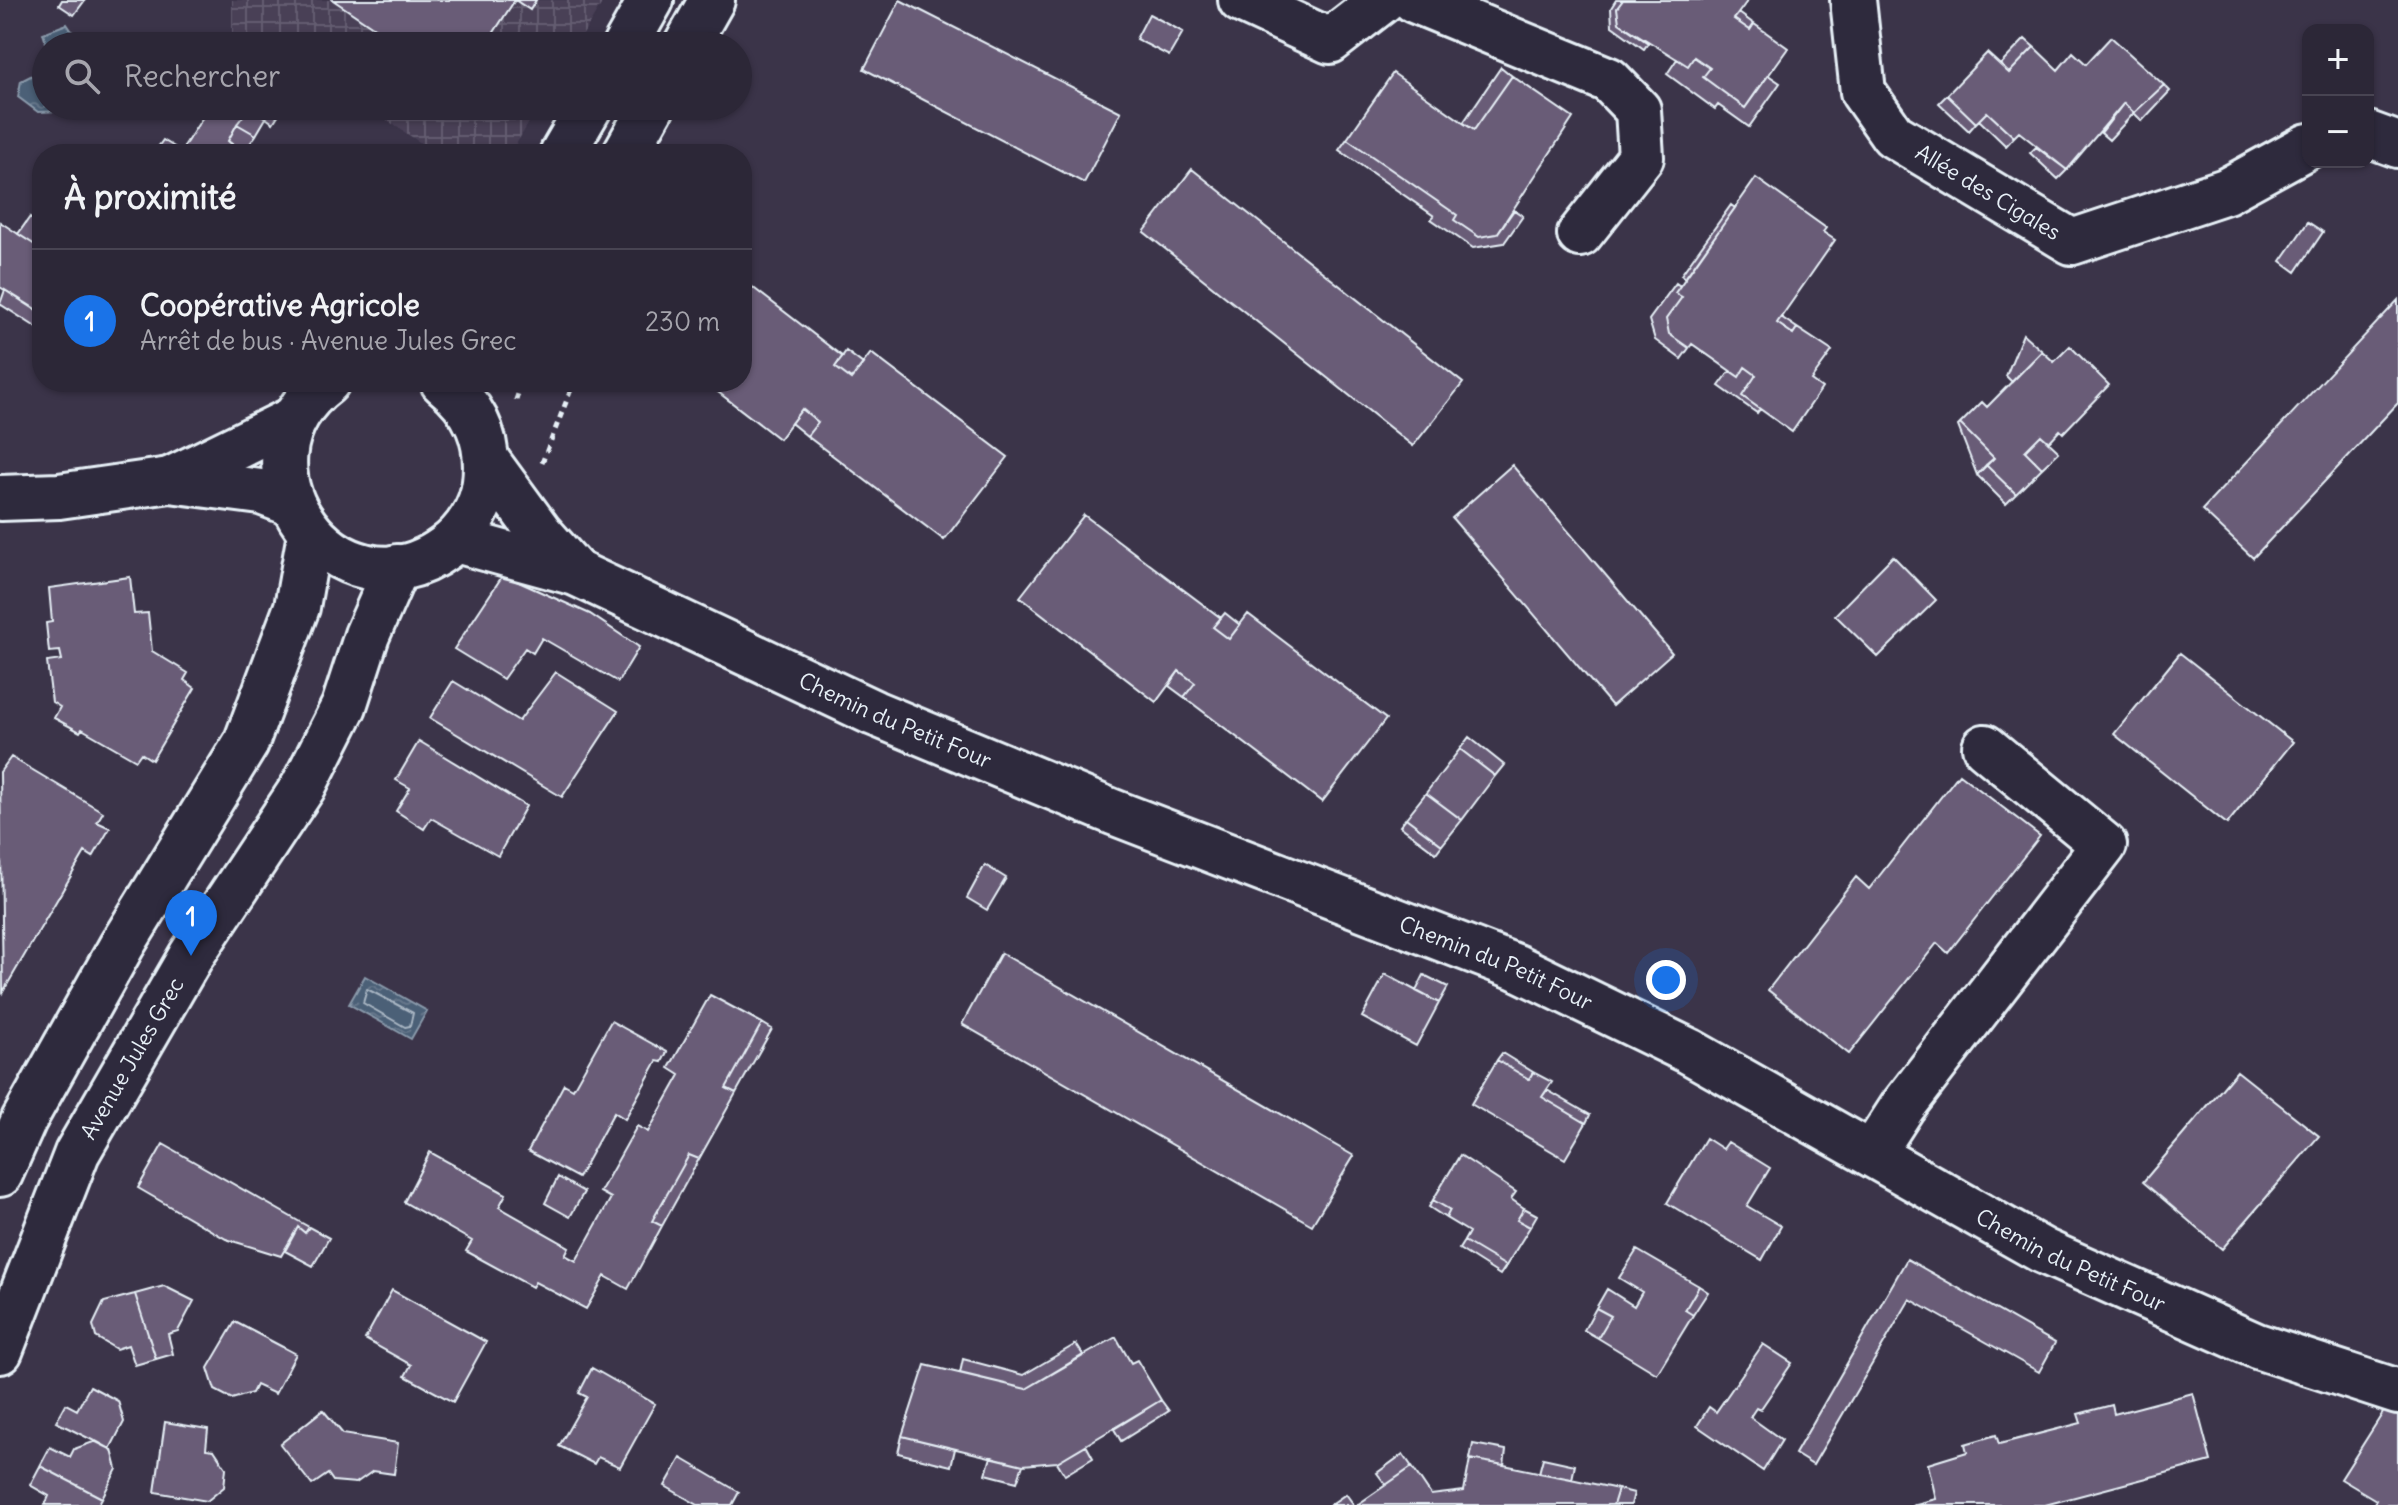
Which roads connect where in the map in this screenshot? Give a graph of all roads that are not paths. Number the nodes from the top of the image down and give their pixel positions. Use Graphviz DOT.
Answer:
graph roads {
  1 [pos="651,0"];
  2 [pos="712,0"];
  3 [pos="1241,0"];
  4 [pos="1383,0"];
  5 [pos="1414,0"];
  6 [pos="1853,0"];
  7 [pos="633,32"];
  8 [pos="694,32"];
  9 [pos="582,120"];
  10 [pos="644,120"];
  11 [pos="2374,136"];
  12 [pos="568,144"];
  13 [pos="631,144"];
  14 [pos="2398,145"];
  15 [pos="2302,149"];
  16 [pos="1580,234"];
  17 [pos="314,392"];
  18 [pos="456,392"];
  19 [pos="486,401"];
  20 [pos="294,419"];
  21 [pos="488,462"];
  22 [pos="170,480"];
  23 [pos="0,498"];
  24 [pos="300,519"];
  25 [pos="456,540"];
  26 [pos="397,567"];
  27 [pos="576,573"];
  28 [pos="1985,747"];
  29 [pos="1872,1154"];
  30 [pos="0,1174"];
  31 [pos="0,1351"];
  32 [pos="2398,1392"];
  1 -- 7 [label="street"];
  2 -- 8 [label="street"];
  3 -- 4 [label="street"];
  5 -- 16 [label="street"];
  6 -- 15 [label="street, Allée des Cigales"];
  9 -- 12 [label="street"];
  10 -- 13 [label="street"];
  11 -- 14 [label="street"];
  17 -- 20 [label="street"];
  18 -- 19 [label="street"];
  19 -- 21 [label="street"];
  20 -- 22 [label="street"];
  20 -- 24 [label="street"];
  21 -- 25 [label="street"];
  21 -- 27 [label="street, Chemin du Petit Four"];
  22 -- 23 [label="street"];
  22 -- 24 [label="street"];
  24 -- 26 [label="street"];
  24 -- 30 [label="street"];
  25 -- 26 [label="street"];
  25 -- 27 [label="street, Chemin du Petit Four"];
  26 -- 31 [label="street, Avenue Jules Grec"];
  27 -- 29 [label="street, Chemin du Petit Four"];
  28 -- 29 [label="street"];
  29 -- 32 [label="street, Chemin du Petit Four"];
}
